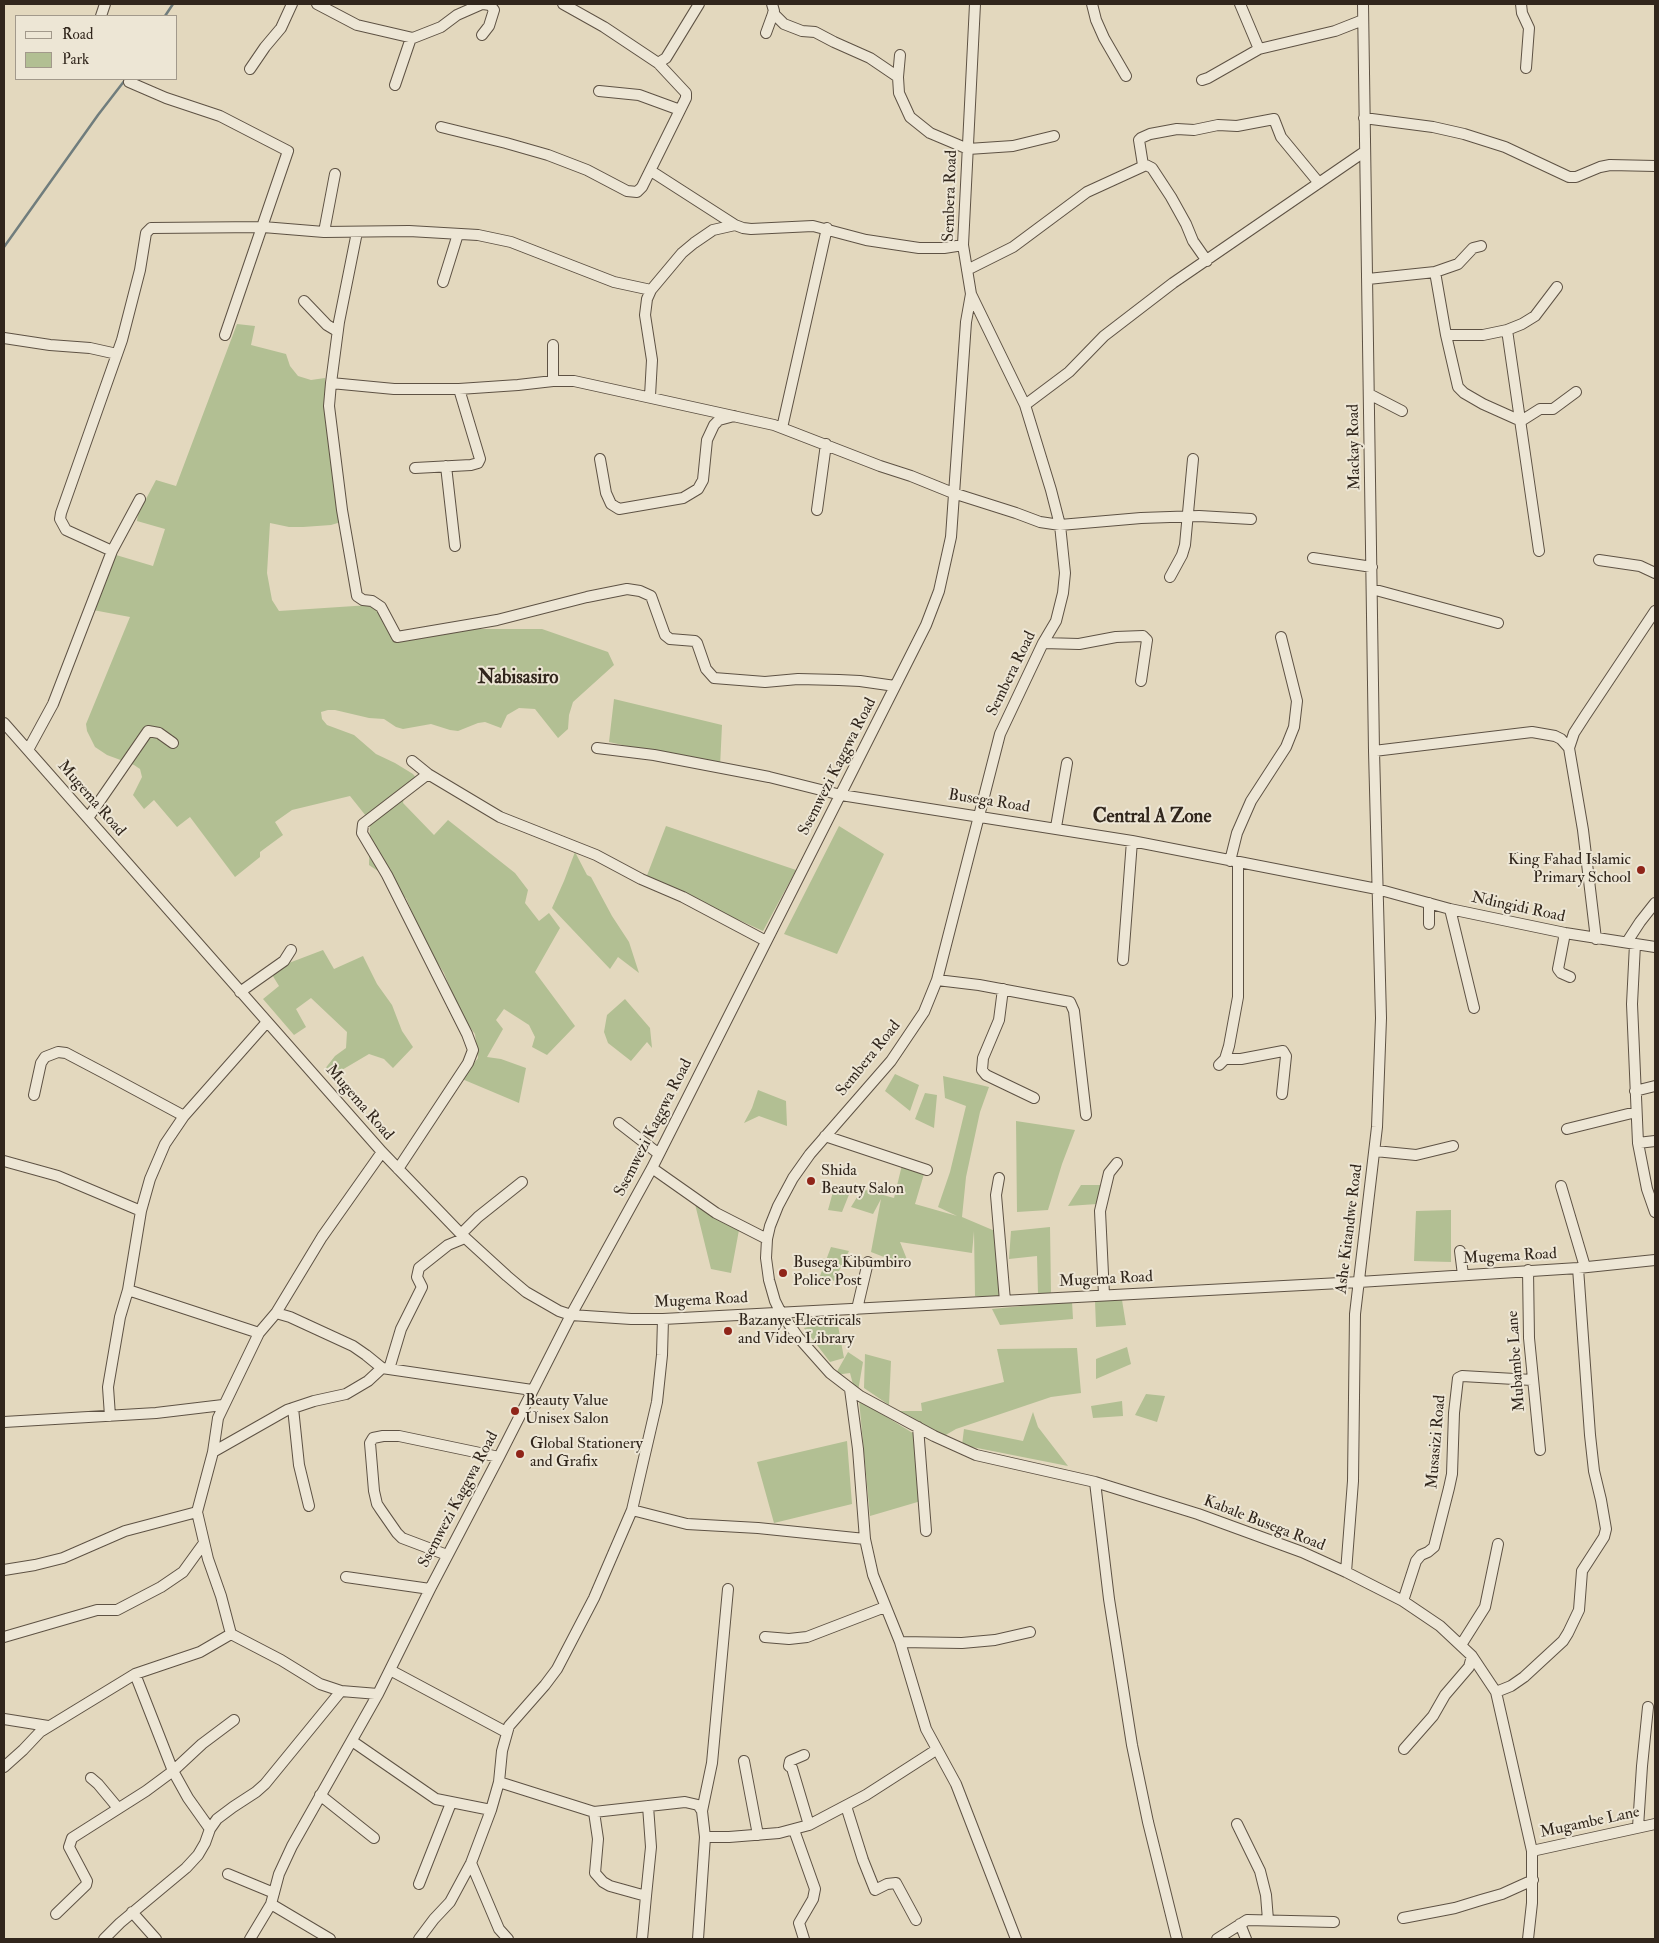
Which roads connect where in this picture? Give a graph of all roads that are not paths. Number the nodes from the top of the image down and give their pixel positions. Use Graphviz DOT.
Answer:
graph roads {
  1 [pos="292,4"];
  2 [pos="317,4"];
  3 [pos="483,4"];
  4 [pos="562,4"];
  5 [pos="699,4"];
  6 [pos="975,4"];
  7 [pos="1092,4"];
  8 [pos="1240,4"];
  9 [pos="1363,4"];
  10 [pos="1521,4"];
  11 [pos="497,6"];
  12 [pos="773,8"];
  13 [pos="1363,20"];
  14 [pos="766,32"];
  15 [pos="482,35"];
  16 [pos="411,38"];
  17 [pos="1259,49"];
  18 [pos="900,55"];
  19 [pos="658,63"];
  20 [pos="1526,68"];
  21 [pos="250,69"];
  22 [pos="1126,76"];
  23 [pos="898,77"];
  24 [pos="1202,80"];
  25 [pos="129,82"];
  26 [pos="395,85"];
  27 [pos="599,91"];
  28 [pos="680,110"];
  29 [pos="1364,118"];
  30 [pos="441,127"];
  31 [pos="1054,136"];
  32 [pos="968,149"];
  33 [pos="1364,152"];
  34 [pos="1143,165"];
  35 [pos="1655,166"];
  36 [pos="651,171"];
  37 [pos="335,174"];
  38 [pos="1319,183"];
  39 [pos="735,225"];
  40 [pos="263,227"];
  41 [pos="827,228"];
  42 [pos="324,232"];
  43 [pos="357,232"];
  44 [pos="458,234"];
  45 [pos="963,245"];
  46 [pos="1481,246"];
  47 [pos="1207,260"];
  48 [pos="967,270"];
  49 [pos="1435,272"];
  50 [pos="1368,279"];
  51 [pos="443,282"];
  52 [pos="1557,287"];
  53 [pos="651,290"];
  54 [pos="972,294"];
  55 [pos="304,301"];
  56 [pos="1507,330"];
  57 [pos="337,331"];
  58 [pos="225,335"];
  59 [pos="1446,335"];
  60 [pos="4,338"];
  61 [pos="553,344"];
  62 [pos="117,354"];
  63 [pos="553,381"];
  64 [pos="331,383"];
  65 [pos="459,389"];
  66 [pos="1576,392"];
  67 [pos="1369,394"];
  68 [pos="650,396"];
  69 [pos="1025,405"];
  70 [pos="1402,411"];
  71 [pos="735,416"];
  72 [pos="1521,421"];
  73 [pos="782,428"];
  74 [pos="826,444"];
  75 [pos="600,459"];
  76 [pos="1192,459"];
  77 [pos="446,466"];
  78 [pos="415,468"];
  79 [pos="953,493"];
  80 [pos="140,500"];
  81 [pos="817,510"];
  82 [pos="1187,517"];
  83 [pos="1251,519"];
  84 [pos="1060,525"];
  85 [pos="455,546"];
  86 [pos="112,551"];
  87 [pos="1539,551"];
  88 [pos="1312,558"];
  89 [pos="1599,560"];
  90 [pos="1372,567"];
  91 [pos="1655,573"];
  92 [pos="1170,577"];
  93 [pos="1372,589"];
  94 [pos="1655,612"];
  95 [pos="1498,623"];
  96 [pos="1281,637"];
  97 [pos="1043,642"];
  98 [pos="1141,681"];
  99 [pos="895,686"];
  100 [pos="4,722"];
  101 [pos="173,743"];
  102 [pos="597,748"];
  103 [pos="1569,748"];
  104 [pos="28,750"];
  105 [pos="1374,752"];
  106 [pos="412,761"];
  107 [pos="1067,763"];
  108 [pos="428,774"];
  109 [pos="841,794"];
  110 [pos="979,816"];
  111 [pos="88,818"];
  112 [pos="1056,828"];
  113 [pos="1132,841"];
  114 [pos="1234,862"];
  115 [pos="1376,889"];
  116 [pos="1429,903"];
  117 [pos="1655,903"];
  118 [pos="1450,909"];
  119 [pos="1429,924"];
  120 [pos="1565,934"];
  121 [pos="1596,939"];
  122 [pos="766,941"];
  123 [pos="1631,943"];
  124 [pos="1655,947"];
  125 [pos="291,950"];
  126 [pos="1123,960"];
  127 [pos="1570,977"];
  128 [pos="937,980"];
  129 [pos="1003,989"];
  130 [pos="240,992"];
  131 [pos="1474,1008"];
  132 [pos="267,1022"];
  133 [pos="1655,1086"];
  134 [pos="1635,1091"];
  135 [pos="1282,1094"];
  136 [pos="34,1095"];
  137 [pos="1034,1098"];
  138 [pos="1636,1112"];
  139 [pos="1086,1115"];
  140 [pos="184,1116"];
  141 [pos="619,1123"];
  142 [pos="1567,1129"];
  143 [pos="825,1136"];
  144 [pos="1655,1141"];
  145 [pos="1638,1143"];
  146 [pos="1453,1146"];
  147 [pos="1375,1151"];
  148 [pos="382,1152"];
  149 [pos="659,1154"];
  150 [pos="4,1161"];
  151 [pos="1117,1163"];
  152 [pos="652,1168"];
  153 [pos="398,1169"];
  154 [pos="927,1170"];
  155 [pos="999,1178"];
  156 [pos="522,1182"];
  157 [pos="1562,1186"];
  158 [pos="141,1211"];
  159 [pos="1655,1212"];
  160 [pos="463,1236"];
  161 [pos="767,1239"];
  162 [pos="1460,1252"];
  163 [pos="1655,1260"];
  164 [pos="868,1262"];
  165 [pos="1581,1268"];
  166 [pos="1528,1270"];
  167 [pos="1462,1275"];
  168 [pos="1359,1282"];
  169 [pos="128,1290"];
  170 [pos="1104,1295"];
  171 [pos="1005,1301"];
  172 [pos="857,1309"];
  173 [pos="276,1313"];
  174 [pos="781,1313"];
  175 [pos="571,1314"];
  176 [pos="663,1319"];
  177 [pos="259,1333"];
  178 [pos="385,1369"];
  179 [pos="1532,1380"];
  180 [pos="850,1389"];
  181 [pos="532,1390"];
  182 [pos="223,1405"];
  183 [pos="293,1408"];
  184 [pos="110,1416"];
  185 [pos="4,1422"];
  186 [pos="918,1427"];
  187 [pos="1540,1450"];
  188 [pos="213,1452"];
  189 [pos="499,1457"];
  190 [pos="1095,1482"];
  191 [pos="309,1506"];
  192 [pos="632,1510"];
  193 [pos="197,1512"];
  194 [pos="926,1531"];
  195 [pos="865,1539"];
  196 [pos="204,1543"];
  197 [pos="1498,1544"];
  198 [pos="447,1555"];
  199 [pos="4,1570"];
  200 [pos="1346,1572"];
  201 [pos="346,1578"];
  202 [pos="430,1589"];
  203 [pos="728,1589"];
  204 [pos="1402,1601"];
  205 [pos="885,1607"];
  206 [pos="1030,1632"];
  207 [pos="231,1634"];
  208 [pos="4,1637"];
  209 [pos="765,1637"];
  210 [pos="900,1642"];
  211 [pos="1461,1645"];
  212 [pos="1472,1656"];
  213 [pos="390,1670"];
  214 [pos="135,1674"];
  215 [pos="341,1691"];
  216 [pos="1496,1692"];
  217 [pos="378,1694"];
  218 [pos="1648,1707"];
  219 [pos="4,1719"];
  220 [pos="234,1720"];
  221 [pos="48,1726"];
  222 [pos="506,1732"];
  223 [pos="352,1741"];
  224 [pos="1404,1748"];
  225 [pos="936,1750"];
  226 [pos="804,1755"];
  227 [pos="744,1761"];
  228 [pos="4,1767"];
  229 [pos="173,1771"];
  230 [pos="91,1778"];
  231 [pos="499,1782"];
  232 [pos="320,1795"];
  233 [pos="451,1803"];
  234 [pos="648,1806"];
  235 [pos="846,1806"];
  236 [pos="118,1808"];
  237 [pos="491,1810"];
  238 [pos="702,1811"];
  239 [pos="594,1812"];
  240 [pos="1237,1824"];
  241 [pos="1655,1824"];
  242 [pos="809,1825"];
  243 [pos="1638,1827"];
  244 [pos="210,1829"];
  245 [pos="794,1830"];
  246 [pos="758,1835"];
  247 [pos="706,1837"];
  248 [pos="374,1838"];
  249 [pos="1532,1851"];
  250 [pos="470,1863"];
  251 [pos="228,1874"];
  252 [pos="1533,1880"];
  253 [pos="419,1884"];
  254 [pos="274,1893"];
  255 [pos="646,1896"];
  256 [pos="271,1904"];
  257 [pos="132,1912"];
  258 [pos="56,1914"];
  259 [pos="1403,1918"];
  260 [pos="916,1920"];
  261 [pos="1268,1920"];
  262 [pos="1334,1922"];
  263 [pos="1240,1924"];
  264 [pos="323,1938"];
  265 [pos="104,1939"];
  266 [pos="156,1939"];
  267 [pos="250,1939"];
  268 [pos="419,1939"];
  269 [pos="508,1939"];
  270 [pos="642,1939"];
  271 [pos="698,1939"];
  272 [pos="804,1939"];
  273 [pos="1016,1939"];
  274 [pos="1177,1939"];
  275 [pos="1217,1939"];
  276 [pos="1246,1939"];
  277 [pos="1528,1939"];
  1 -- 21 [label="street"];
  2 -- 16 [label="street"];
  3 -- 11 [label="street"];
  3 -- 16 [label="street"];
  4 -- 19 [label="street"];
  5 -- 19 [label="street"];
  6 -- 32 [label="street, Sembera Road"];
  7 -- 22 [label="street"];
  8 -- 17 [label="street"];
  9 -- 13 [label="street, Mackay Road"];
  10 -- 20 [label="street"];
  11 -- 15 [label="street"];
  12 -- 14 [label="street"];
  12 -- 23 [label="street"];
  13 -- 17 [label="street"];
  13 -- 29 [label="street, Mackay Road"];
  16 -- 26 [label="street"];
  17 -- 24 [label="street"];
  18 -- 23 [label="street"];
  19 -- 28 [label="street"];
  23 -- 32 [label="street"];
  25 -- 40 [label="street"];
  27 -- 28 [label="street"];
  28 -- 36 [label="street"];
  29 -- 33 [label="street, Mackay Road"];
  29 -- 35 [label="street"];
  30 -- 36 [label="street"];
  31 -- 32 [label="street"];
  32 -- 45 [label="street, Sembera Road"];
  33 -- 38 [label="street"];
  33 -- 50 [label="street, Mackay Road"];
  34 -- 38 [label="street"];
  34 -- 47 [label="street"];
  34 -- 48 [label="street"];
  36 -- 39 [label="street"];
  37 -- 42 [label="street"];
  38 -- 47 [label="street"];
  39 -- 41 [label="street"];
  39 -- 53 [label="street"];
  40 -- 42 [label="street"];
  40 -- 58 [label="street"];
  40 -- 62 [label="street"];
  41 -- 45 [label="street"];
  41 -- 73 [label="street"];
  42 -- 43 [label="street"];
  43 -- 44 [label="street"];
  43 -- 57 [label="street"];
  44 -- 51 [label="street"];
  44 -- 53 [label="street"];
  45 -- 48 [label="street, Sembera Road"];
  46 -- 49 [label="street"];
  47 -- 69 [label="street"];
  48 -- 54 [label="street, Sembera Road"];
  49 -- 50 [label="street"];
  49 -- 59 [label="street"];
  50 -- 67 [label="street, Mackay Road"];
  52 -- 56 [label="street"];
  53 -- 68 [label="street"];
  54 -- 69 [label="street, Sembera Road"];
  54 -- 79 [label="street, Ssemwezi Kaggwa Road"];
  55 -- 57 [label="street"];
  56 -- 59 [label="street"];
  56 -- 72 [label="street"];
  57 -- 64 [label="street"];
  59 -- 72 [label="street"];
  60 -- 62 [label="street"];
  61 -- 63 [label="street"];
  62 -- 86 [label="street"];
  63 -- 65 [label="street"];
  63 -- 68 [label="street"];
  64 -- 65 [label="street"];
  64 -- 99 [label="street"];
  65 -- 77 [label="street"];
  66 -- 72 [label="street"];
  67 -- 70 [label="street"];
  67 -- 90 [label="street, Mackay Road"];
  68 -- 71 [label="street"];
  69 -- 84 [label="street, Sembera Road"];
  71 -- 73 [label="street"];
  71 -- 75 [label="street"];
  72 -- 87 [label="street"];
  73 -- 74 [label="street"];
  74 -- 79 [label="street"];
  74 -- 81 [label="street"];
  76 -- 82 [label="street"];
  77 -- 78 [label="street"];
  77 -- 85 [label="street"];
  79 -- 84 [label="street"];
  79 -- 99 [label="street, Ssemwezi Kaggwa Road"];
  80 -- 86 [label="street"];
  82 -- 83 [label="street"];
  82 -- 84 [label="street"];
  82 -- 92 [label="street"];
  84 -- 97 [label="street, Sembera Road"];
  86 -- 104 [label="street"];
  88 -- 90 [label="street"];
  89 -- 91 [label="street"];
  90 -- 93 [label="street, Mackay Road"];
  93 -- 95 [label="street"];
  93 -- 105 [label="street, Mackay Road"];
  94 -- 103 [label="street"];
  96 -- 114 [label="street"];
  97 -- 98 [label="street"];
  97 -- 110 [label="street, Sembera Road"];
  99 -- 109 [label="street, Ssemwezi Kaggwa Road"];
  100 -- 104 [label="street, Mugema Road"];
  101 -- 111 [label="street"];
  102 -- 109 [label="street, Busega Road"];
  103 -- 105 [label="street"];
  103 -- 121 [label="street"];
  104 -- 111 [label="street, Mugema Road"];
  105 -- 115 [label="street, Mackay Road"];
  106 -- 108 [label="street"];
  107 -- 112 [label="street"];
  108 -- 122 [label="street"];
  108 -- 153 [label="street"];
  109 -- 110 [label="street, Busega Road"];
  109 -- 122 [label="street, Ssemwezi Kaggwa Road"];
  110 -- 112 [label="street, Busega Road"];
  110 -- 128 [label="street, Sembera Road"];
  111 -- 130 [label="street, Mugema Road"];
  112 -- 113 [label="street, Busega Road"];
  113 -- 114 [label="street, Busega Road"];
  113 -- 126 [label="street"];
  114 -- 115 [label="street, Busega Road"];
  114 -- 135 [label="street"];
  115 -- 116 [label="street, Ndingidi Road"];
  115 -- 147 [label="street, Ashe Kitandwe Road"];
  116 -- 118 [label="street, Ndingidi Road"];
  116 -- 119 [label="street"];
  117 -- 123 [label="street"];
  118 -- 120 [label="street, Ndingidi Road"];
  118 -- 131 [label="street"];
  120 -- 121 [label="street, Ndingidi Road"];
  120 -- 127 [label="street"];
  121 -- 123 [label="street, Ndingidi Road"];
  122 -- 149 [label="street, Ssemwezi Kaggwa Road"];
  123 -- 124 [label="street, Ndingidi Road"];
  123 -- 134 [label="street"];
  125 -- 130 [label="street"];
  128 -- 129 [label="street"];
  128 -- 143 [label="street, Sembera Road"];
  129 -- 137 [label="street"];
  129 -- 139 [label="street"];
  130 -- 132 [label="street, Mugema Road"];
  132 -- 140 [label="street"];
  132 -- 148 [label="street, Mugema Road"];
  133 -- 134 [label="street"];
  134 -- 138 [label="street"];
  136 -- 140 [label="street"];
  138 -- 142 [label="street"];
  138 -- 145 [label="street"];
  140 -- 158 [label="street"];
  141 -- 149 [label="street"];
  143 -- 154 [label="street"];
  143 -- 161 [label="street, Sembera Road"];
  144 -- 145 [label="street"];
  145 -- 159 [label="street"];
  146 -- 147 [label="street"];
  147 -- 168 [label="street, Ashe Kitandwe Road"];
  148 -- 153 [label="street, Mugema Road"];
  148 -- 173 [label="street"];
  149 -- 152 [label="street, Ssemwezi Kaggwa Road"];
  150 -- 158 [label="street"];
  151 -- 170 [label="street"];
  152 -- 161 [label="street"];
  152 -- 175 [label="street, Ssemwezi Kaggwa Road"];
  153 -- 160 [label="street, Mugema Road"];
  155 -- 171 [label="street"];
  156 -- 160 [label="street"];
  157 -- 165 [label="street"];
  158 -- 169 [label="street"];
  160 -- 175 [label="street, Mugema Road"];
  160 -- 178 [label="street"];
  161 -- 174 [label="street, Sembera Road"];
  162 -- 167 [label="street"];
  163 -- 165 [label="street, Mugema Road"];
  164 -- 172 [label="street"];
  165 -- 166 [label="street, Mugema Road"];
  165 -- 216 [label="street"];
  166 -- 167 [label="street, Mugema Road"];
  166 -- 179 [label="street, Mubambe Lane"];
  167 -- 168 [label="street, Mugema Road"];
  168 -- 170 [label="street, Mugema Road"];
  168 -- 200 [label="street, Ashe Kitandwe Road"];
  169 -- 177 [label="street"];
  169 -- 184 [label="street"];
  170 -- 171 [label="street, Mugema Road"];
  171 -- 172 [label="street, Mugema Road"];
  172 -- 174 [label="street, Mugema Road"];
  173 -- 177 [label="street"];
  173 -- 178 [label="street"];
  174 -- 176 [label="street, Mugema Road"];
  174 -- 180 [label="street, Kabale Busega Road"];
  175 -- 176 [label="street, Mugema Road"];
  175 -- 181 [label="street, Ssemwezi Kaggwa Road"];
  176 -- 192 [label="street"];
  177 -- 182 [label="street"];
  178 -- 181 [label="street"];
  178 -- 183 [label="street"];
  179 -- 187 [label="street, Mubambe Lane"];
  179 -- 204 [label="street, Musasizi Road"];
  180 -- 186 [label="street, Kabale Busega Road"];
  180 -- 195 [label="street"];
  181 -- 189 [label="street, Ssemwezi Kaggwa Road"];
  182 -- 184 [label="street"];
  182 -- 188 [label="street"];
  183 -- 188 [label="street"];
  183 -- 191 [label="street"];
  184 -- 185 [label="street"];
  186 -- 190 [label="street, Kabale Busega Road"];
  186 -- 194 [label="street"];
  188 -- 193 [label="street"];
  189 -- 198 [label="street, Ssemwezi Kaggwa Road"];
  189 -- 198 [label="street"];
  190 -- 200 [label="street, Kabale Busega Road"];
  190 -- 274 [label="street"];
  192 -- 195 [label="street"];
  192 -- 222 [label="street"];
  193 -- 196 [label="street"];
  193 -- 199 [label="street"];
  195 -- 205 [label="street"];
  196 -- 207 [label="street"];
  196 -- 208 [label="street"];
  197 -- 211 [label="street"];
  198 -- 202 [label="street, Ssemwezi Kaggwa Road"];
  200 -- 204 [label="street, Kabale Busega Road"];
  201 -- 202 [label="street"];
  202 -- 213 [label="street, Ssemwezi Kaggwa Road"];
  203 -- 238 [label="street"];
  204 -- 211 [label="street, Kabale Busega Road"];
  205 -- 209 [label="street"];
  205 -- 210 [label="street"];
  206 -- 210 [label="street"];
  207 -- 214 [label="street"];
  207 -- 215 [label="street"];
  210 -- 225 [label="street"];
  211 -- 212 [label="street, Kabale Busega Road"];
  212 -- 216 [label="street, Kabale Busega Road"];
  212 -- 224 [label="street"];
  213 -- 217 [label="street, Ssemwezi Kaggwa Road"];
  213 -- 222 [label="street"];
  214 -- 221 [label="street"];
  214 -- 229 [label="street"];
  215 -- 217 [label="street"];
  215 -- 244 [label="street"];
  216 -- 249 [label="street, Kabale Busega Road"];
  217 -- 223 [label="street, Ssemwezi Kaggwa Road"];
  218 -- 243 [label="street"];
  219 -- 221 [label="street"];
  220 -- 229 [label="street"];
  221 -- 228 [label="street"];
  222 -- 231 [label="street"];
  223 -- 232 [label="street, Ssemwezi Kaggwa Road"];
  223 -- 233 [label="street"];
  225 -- 235 [label="street"];
  225 -- 273 [label="street"];
  226 -- 242 [label="street"];
  227 -- 246 [label="street"];
  229 -- 236 [label="street"];
  229 -- 244 [label="street"];
  230 -- 236 [label="street"];
  231 -- 237 [label="street"];
  231 -- 239 [label="street"];
  232 -- 248 [label="street"];
  232 -- 254 [label="street, Ssemwezi Kaggwa Road"];
  233 -- 237 [label="street"];
  233 -- 253 [label="street"];
  234 -- 238 [label="street"];
  234 -- 239 [label="street"];
  234 -- 255 [label="street"];
  235 -- 242 [label="street"];
  235 -- 260 [label="street"];
  236 -- 258 [label="street"];
  237 -- 250 [label="street"];
  238 -- 247 [label="street"];
  239 -- 255 [label="street"];
  240 -- 261 [label="street"];
  241 -- 243 [label="street, Mugambe Lane"];
  242 -- 245 [label="street"];
  243 -- 249 [label="street, Mugambe Lane"];
  244 -- 257 [label="street"];
  245 -- 246 [label="street"];
  245 -- 272 [label="street"];
  246 -- 247 [label="street"];
  247 -- 271 [label="street"];
  249 -- 252 [label="street, Kabale Busega Road"];
  250 -- 268 [label="street"];
  250 -- 269 [label="street"];
  251 -- 254 [label="street"];
  252 -- 259 [label="street"];
  252 -- 277 [label="street, Kabale Busega Road"];
  254 -- 256 [label="street, Ssemwezi Kaggwa Road"];
  255 -- 270 [label="street"];
  256 -- 264 [label="street"];
  256 -- 267 [label="street, Ssemwezi Kaggwa Road"];
  257 -- 265 [label="street"];
  257 -- 266 [label="street"];
  261 -- 262 [label="street"];
  261 -- 263 [label="street"];
  263 -- 275 [label="street"];
  263 -- 276 [label="street"];
}
